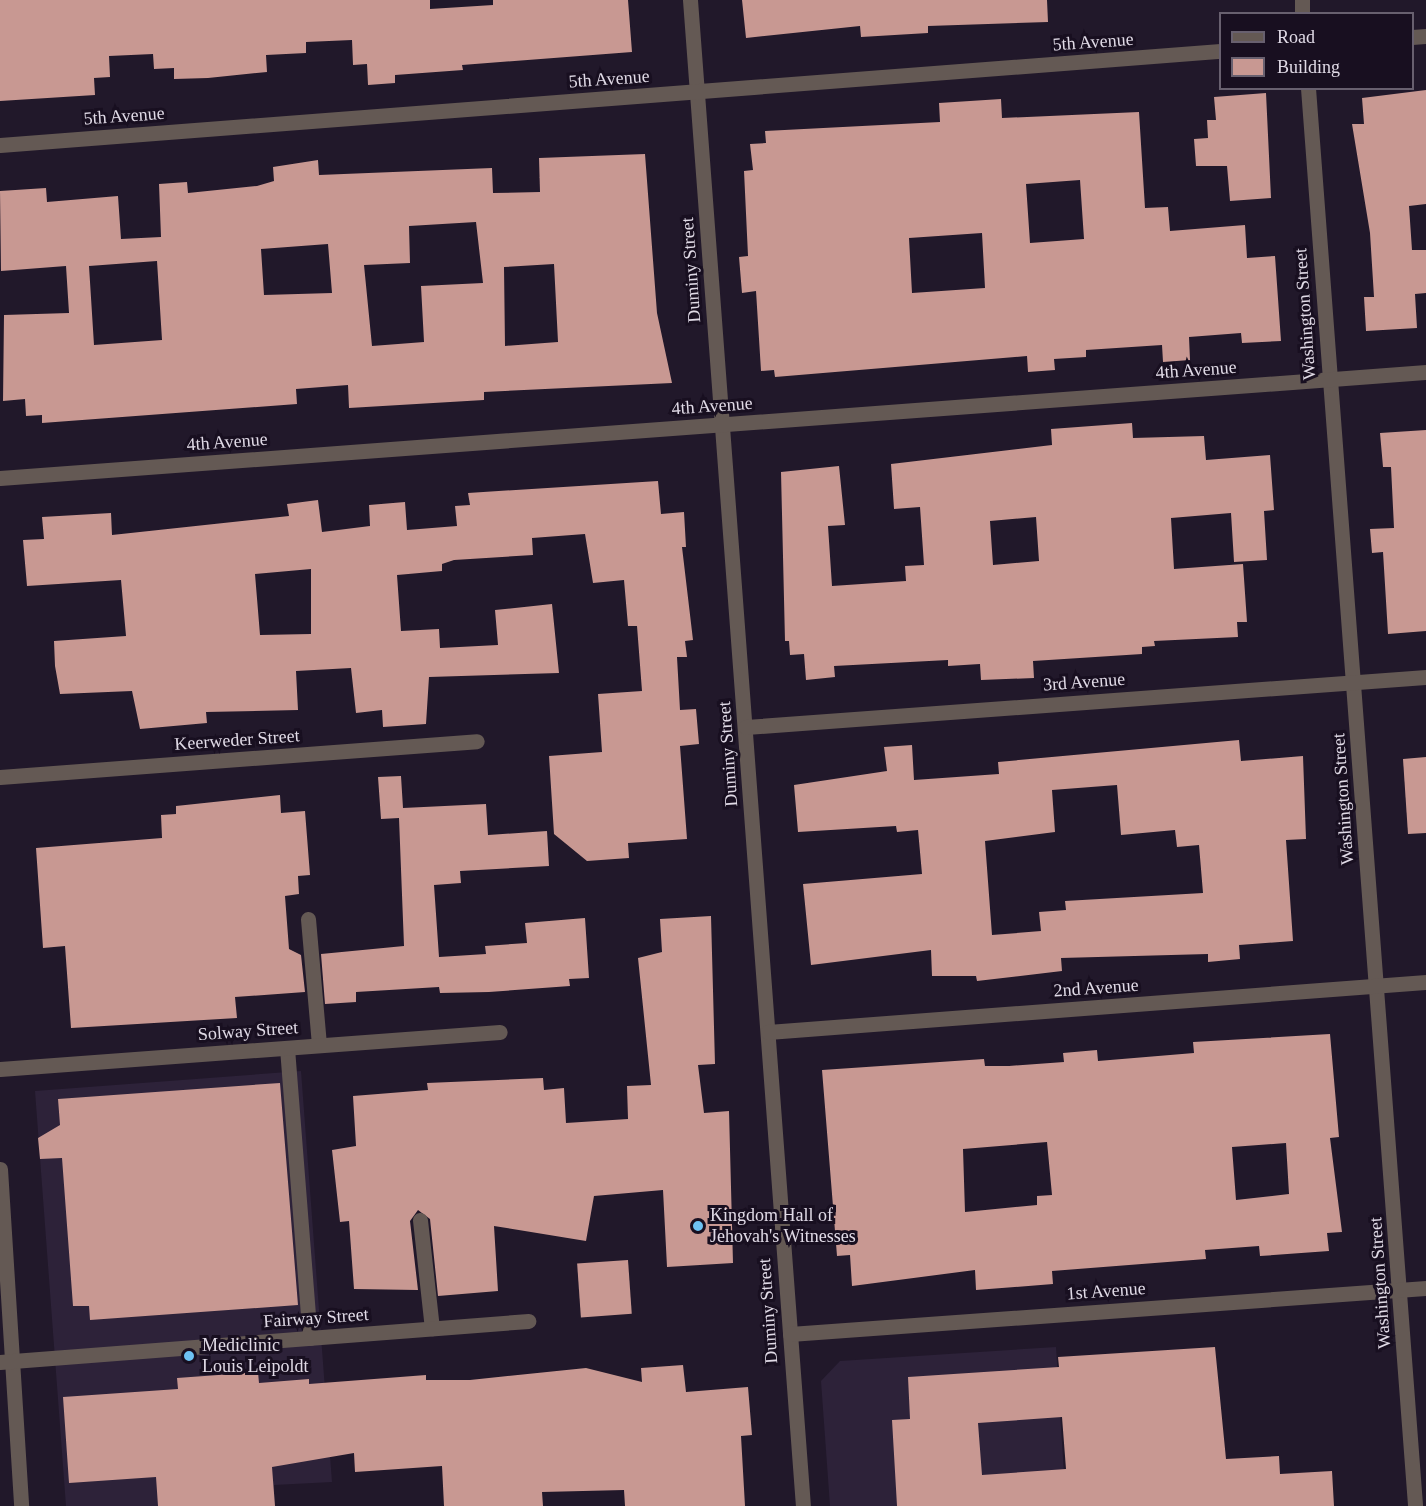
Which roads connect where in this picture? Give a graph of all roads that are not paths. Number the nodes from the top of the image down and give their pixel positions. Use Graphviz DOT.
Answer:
graph roads {
  1 [pos="690,0"];
  2 [pos="1219,51"];
  3 [pos="1308,90"];
  4 [pos="697,92"];
  5 [pos="0,145"];
  6 [pos="1426,372"];
  7 [pos="1329,380"];
  8 [pos="722,425"];
  9 [pos="0,478"];
  10 [pos="1426,677"];
  11 [pos="1353,682"];
  12 [pos="746,727"];
  13 [pos="477,741"];
  14 [pos="0,777"];
  15 [pos="308,919"];
  16 [pos="1426,982"];
  17 [pos="1377,986"];
  18 [pos="500,1032"];
  19 [pos="768,1032"];
  20 [pos="319,1045"];
  21 [pos="287,1048"];
  22 [pos="0,1069"];
  23 [pos="0,1168"];
  24 [pos="420,1220"];
  25 [pos="1426,1288"];
  26 [pos="1401,1289"];
  27 [pos="528,1321"];
  28 [pos="432,1328"];
  29 [pos="790,1334"];
  30 [pos="310,1338"];
  31 [pos="7,1361"];
  32 [pos="21,1506"];
  33 [pos="803,1506"];
  34 [pos="1415,1506"];
  1 -- 4 [label="street, Duminy Street"];
  2 -- 4 [label="street, 5th Avenue"];
  3 -- 7 [label="street, Washington Street"];
  4 -- 5 [label="street, 5th Avenue"];
  4 -- 8 [label="street, Duminy Street"];
  6 -- 7 [label="street, 4th Avenue"];
  7 -- 8 [label="street, 4th Avenue"];
  7 -- 11 [label="street, Washington Street"];
  8 -- 9 [label="street, 4th Avenue"];
  8 -- 12 [label="street, Duminy Street"];
  10 -- 11 [label="street, 3rd Avenue"];
  11 -- 12 [label="street, 3rd Avenue"];
  11 -- 17 [label="street, Washington Street"];
  12 -- 19 [label="street, Duminy Street"];
  13 -- 14 [label="street, Keerweder Street"];
  15 -- 20 [label="street"];
  16 -- 17 [label="street, 2nd Avenue"];
  17 -- 19 [label="street, 2nd Avenue"];
  17 -- 26 [label="street, Washington Street"];
  18 -- 20 [label="street, Solway Street"];
  19 -- 29 [label="street, Duminy Street"];
  20 -- 21 [label="street, Solway Street"];
  21 -- 22 [label="street, Solway Street"];
  21 -- 30 [label="street"];
  23 -- 31 [label="street"];
  24 -- 28 [label="street"];
  25 -- 26 [label="street, 1st Avenue"];
  26 -- 29 [label="street, 1st Avenue"];
  26 -- 34 [label="street, Washington Street"];
  27 -- 28 [label="street, Fairway Street"];
  28 -- 30 [label="street, Fairway Street"];
  29 -- 33 [label="street, Duminy Street"];
  30 -- 31 [label="street, Fairway Street"];
  31 -- 32 [label="street"];
}
